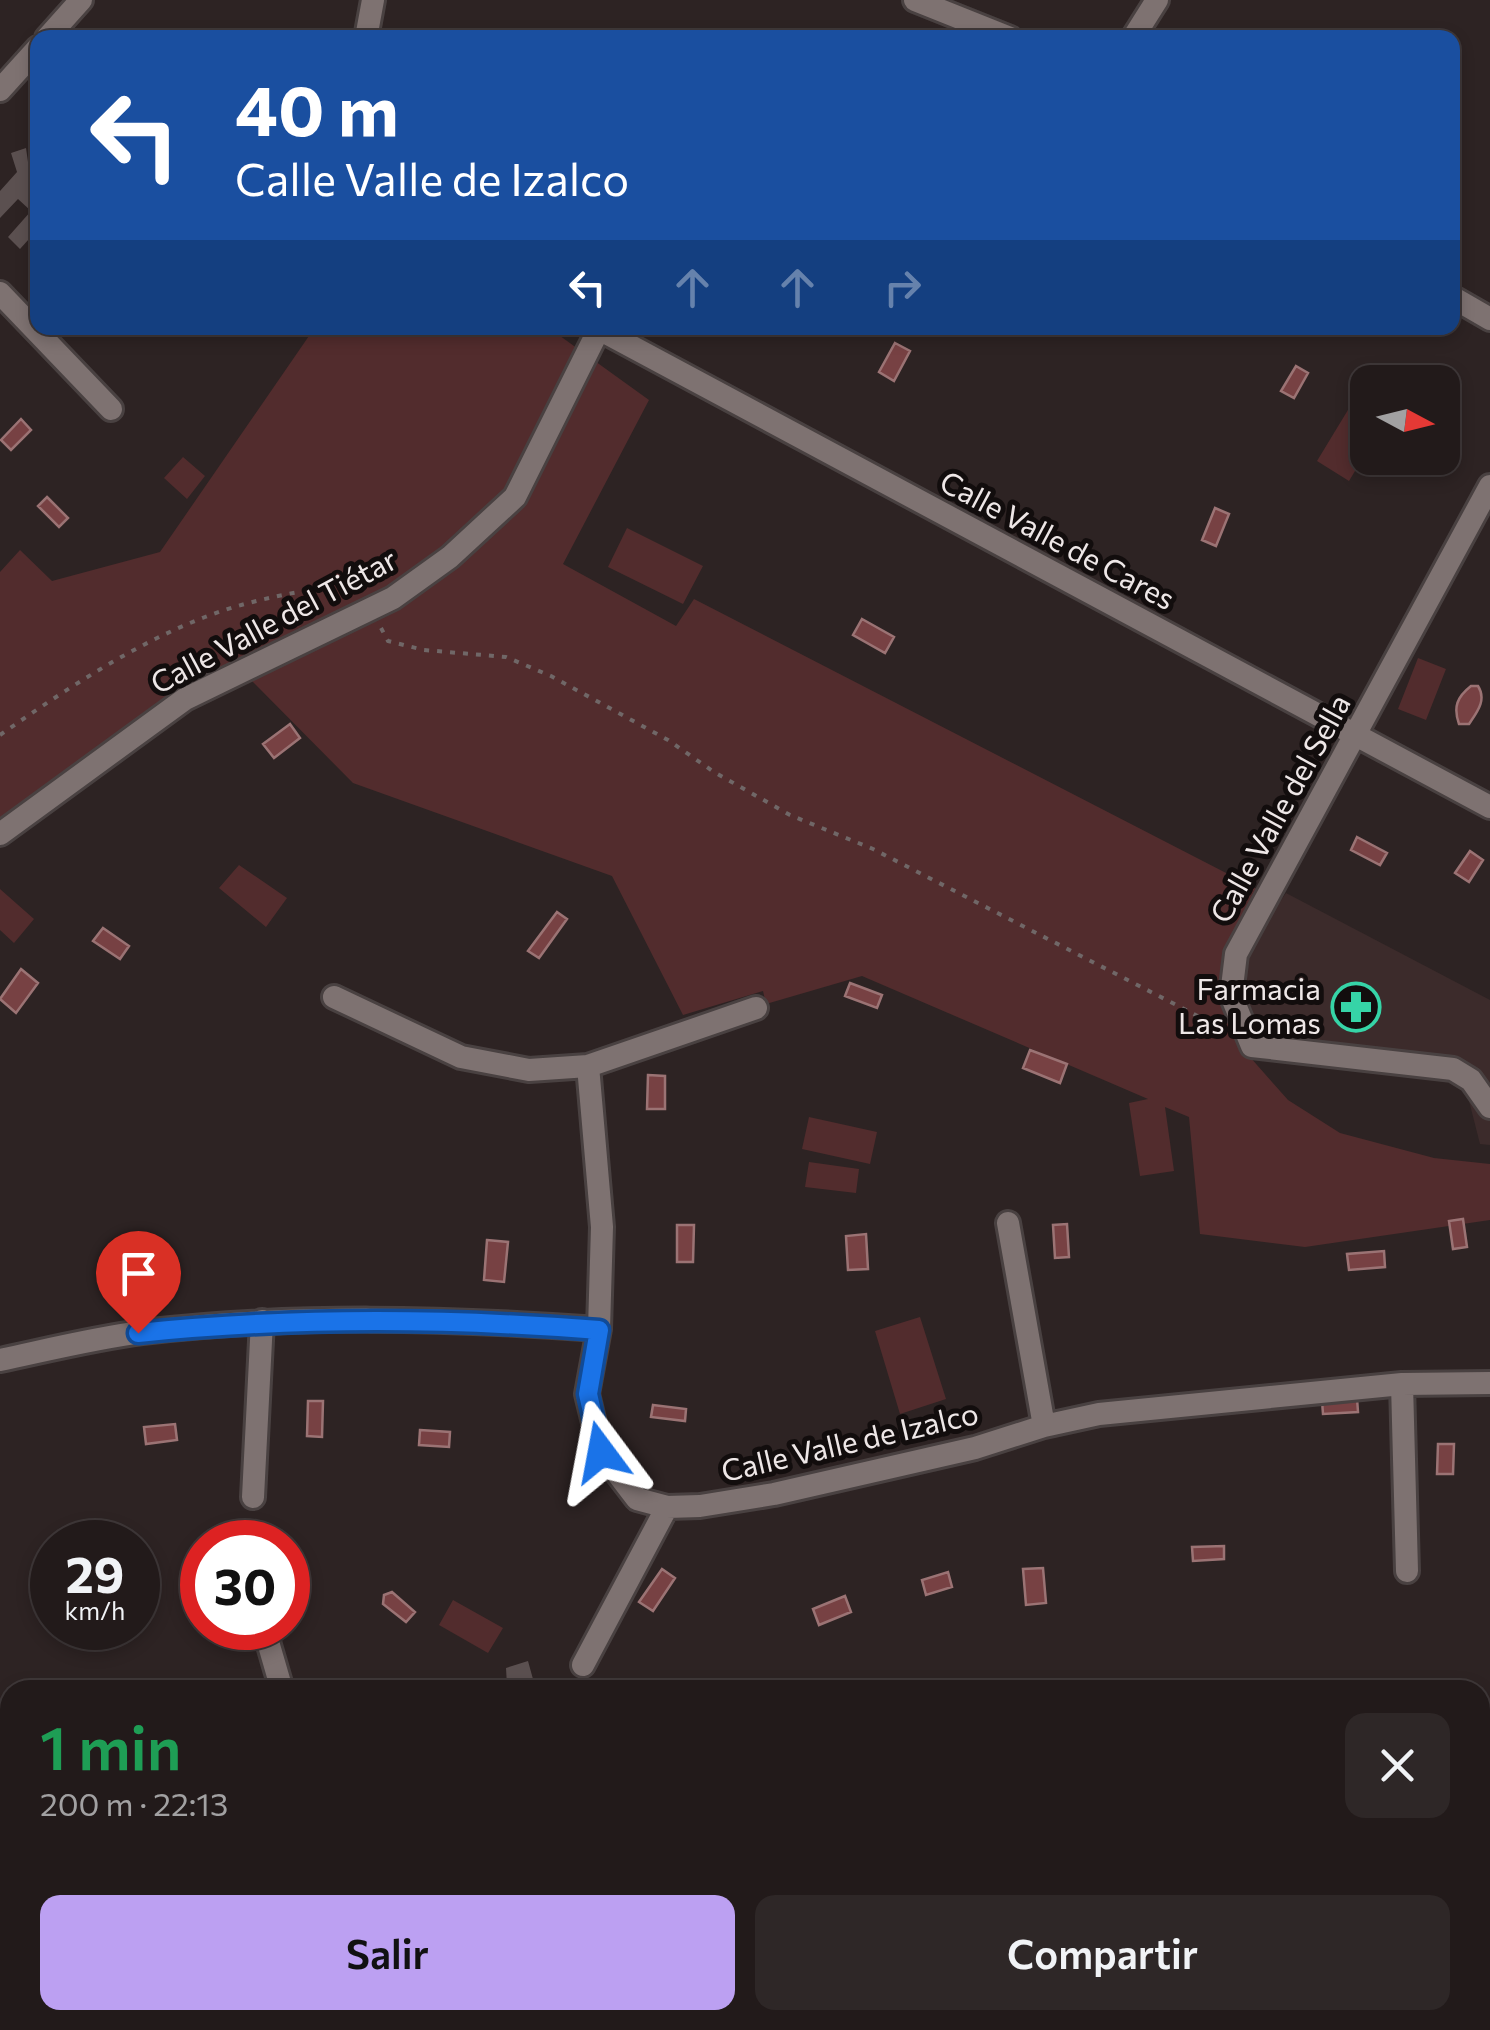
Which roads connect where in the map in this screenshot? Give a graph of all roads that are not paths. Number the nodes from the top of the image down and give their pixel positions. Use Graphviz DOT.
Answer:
graph roads {
  1 [pos="80,0"];
  2 [pos="373,0"];
  3 [pos="916,0"];
  4 [pos="1157,0"];
  5 [pos="54,30"];
  6 [pos="367,30"];
  7 [pos="990,30"];
  8 [pos="1138,30"];
  9 [pos="30,57"];
  10 [pos="0,90"];
  11 [pos="0,294"];
  12 [pos="1460,301"];
  13 [pos="1490,319"];
  14 [pos="30,325"];
  15 [pos="39,335"];
  16 [pos="595,335"];
  17 [pos="611,335"];
  18 [pos="110,409"];
  19 [pos="1490,486"];
  20 [pos="1356,736"];
  21 [pos="1490,807"];
  22 [pos="0,834"];
  23 [pos="334,996"];
  24 [pos="756,1008"];
  25 [pos="588,1066"];
  26 [pos="1490,1108"];
  27 [pos="1008,1223"];
  28 [pos="262,1321"];
  29 [pos="599,1330"];
  30 [pos="0,1360"];
  31 [pos="1490,1382"];
  32 [pos="1402,1384"];
  33 [pos="1044,1426"];
  34 [pos="253,1497"];
  35 [pos="667,1508"];
  36 [pos="1407,1571"];
  37 [pos="270,1650"];
  38 [pos="583,1664"];
  39 [pos="279,1680"];
  1 -- 5 [label="street"];
  2 -- 6 [label="street"];
  3 -- 7 [label="street"];
  4 -- 8 [label="street"];
  9 -- 10 [label="street"];
  11 -- 14 [label="street"];
  12 -- 13 [label="street"];
  15 -- 18 [label="street"];
  16 -- 22 [label="street, Calle Valle del Tiétar"];
  17 -- 20 [label="street, Calle Valle de Cares"];
  19 -- 20 [label="street, Calle Valle del Sella"];
  20 -- 21 [label="street, Calle Valle de Cares"];
  20 -- 26 [label="street, Calle Valle del Sella"];
  23 -- 25 [label="street"];
  24 -- 25 [label="street"];
  25 -- 29 [label="street"];
  27 -- 33 [label="street"];
  28 -- 29 [label="street"];
  28 -- 30 [label="street"];
  28 -- 34 [label="street"];
  29 -- 35 [label="street"];
  31 -- 32 [label="street, Calle Valle de Izalco"];
  32 -- 33 [label="street, Calle Valle de Izalco"];
  32 -- 36 [label="street"];
  33 -- 35 [label="street, Calle Valle de Izalco"];
  35 -- 38 [label="street"];
  37 -- 39 [label="street"];
}
